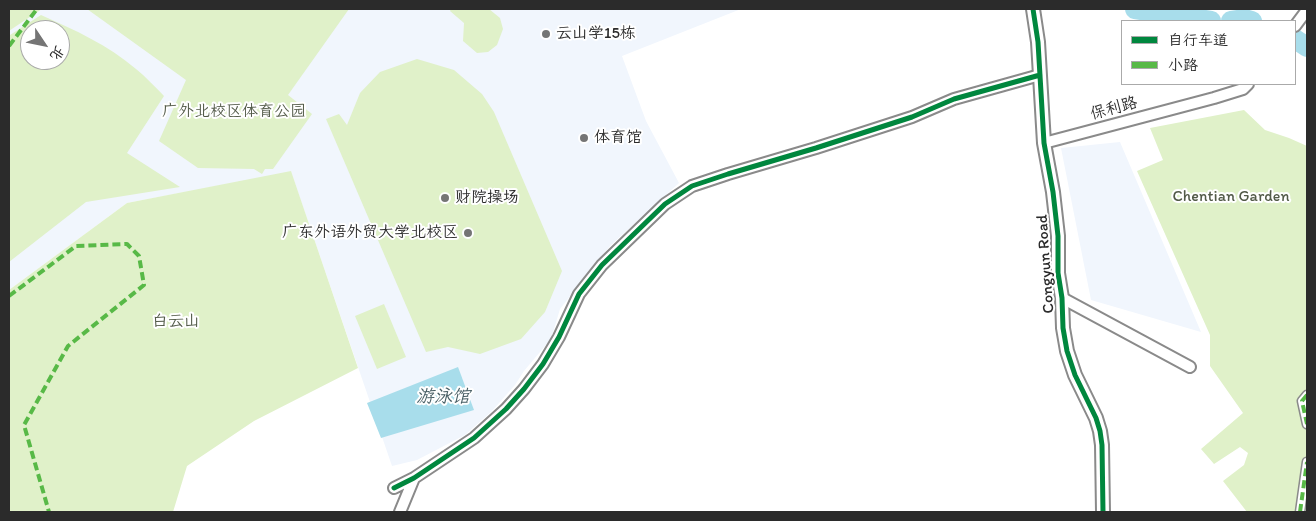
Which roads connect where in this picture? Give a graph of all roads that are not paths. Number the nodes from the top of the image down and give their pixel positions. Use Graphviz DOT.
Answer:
graph roads {
  1 [pos="1033,9"];
  2 [pos="1307,10"];
  3 [pos="1296,24"];
  4 [pos="1040,75"];
  5 [pos="1247,85"];
  6 [pos="1044,143"];
  7 [pos="1062,298"];
  8 [pos="1190,367"];
  9 [pos="1307,395"];
  10 [pos="1307,424"];
  11 [pos="1307,462"];
  12 [pos="414,478"];
  13 [pos="394,488"];
  14 [pos="400,512"];
  15 [pos="1102,512"];
  16 [pos="1300,512"];
  1 -- 4 [label="street, Congyun Road"];
  2 -- 3 [label="street"];
  4 -- 6 [label="street, Congyun Road"];
  4 -- 12 [label="street"];
  5 -- 6 [label="street, 保利路"];
  6 -- 7 [label="street, Congyun Road"];
  7 -- 8 [label="street"];
  7 -- 15 [label="street, Congyun Road"];
  9 -- 10 [label="street"];
  11 -- 16 [label="street"];
  12 -- 13 [label="street"];
  12 -- 14 [label="street"];
}
